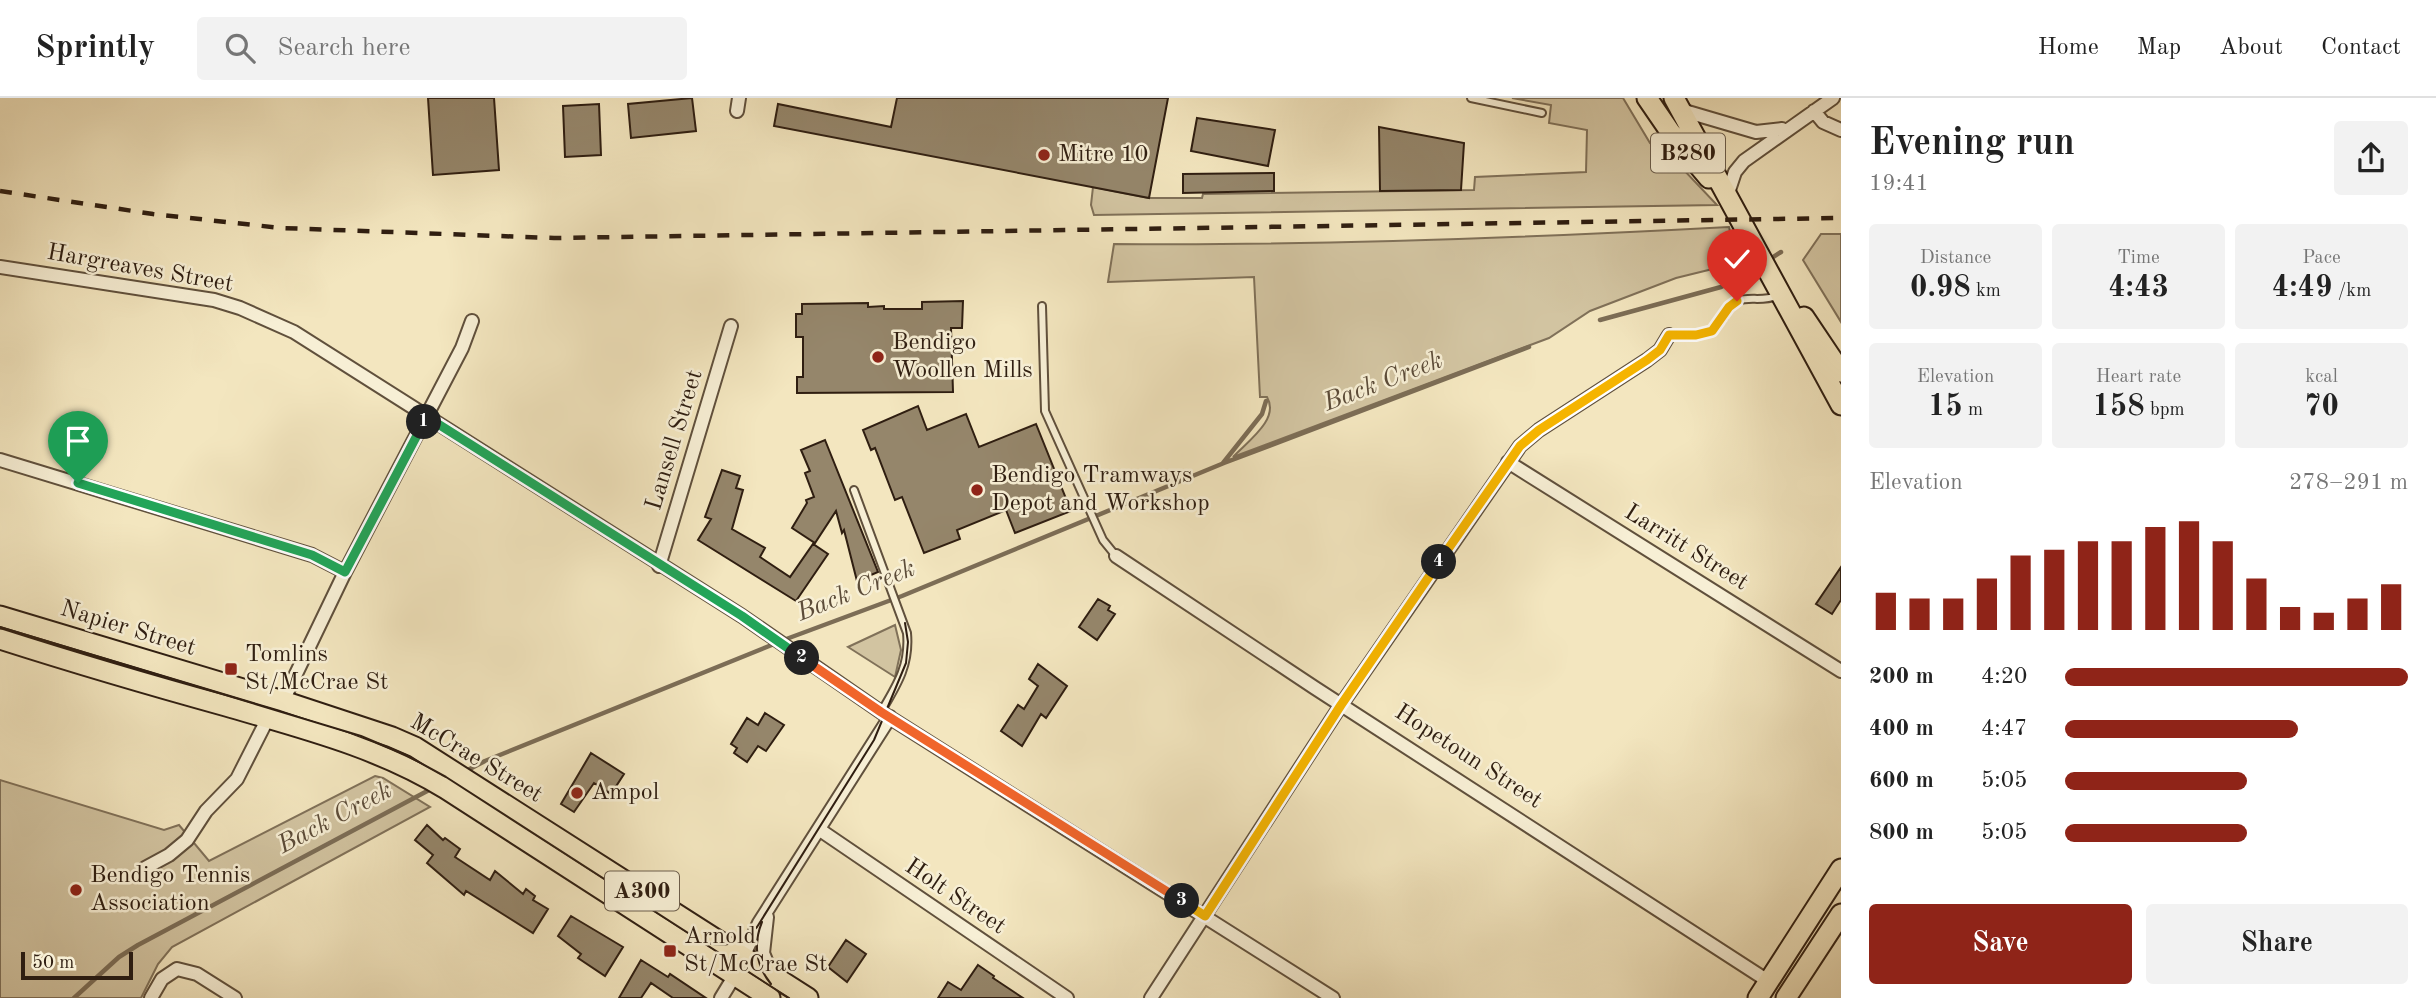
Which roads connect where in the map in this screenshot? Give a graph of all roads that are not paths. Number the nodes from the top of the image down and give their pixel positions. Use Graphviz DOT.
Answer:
graph roads {
  1 [pos="1471,98"];
  2 [pos="1647,98"];
  3 [pos="1833,98"];
  4 [pos="1677,104"];
  5 [pos="1814,111"];
  6 [pos="1542,113"];
  7 [pos="1795,124"];
  8 [pos="1841,130"];
  9 [pos="1729,201"];
  10 [pos="1765,261"];
  11 [pos="0,267"];
  12 [pos="1782,294"];
  13 [pos="1042,306"];
  14 [pos="472,321"];
  15 [pos="731,326"];
  16 [pos="1669,335"];
  17 [pos="1841,372"];
  18 [pos="1841,405"];
  19 [pos="427,417"];
  20 [pos="0,460"];
  21 [pos="1508,462"];
  22 [pos="855,490"];
  23 [pos="1116,556"];
  24 [pos="659,566"];
  25 [pos="345,572"];
  26 [pos="0,616"];
  27 [pos="0,639"];
  28 [pos="1841,671"];
  29 [pos="283,701"];
  30 [pos="1341,705"];
  31 [pos="885,714"];
  32 [pos="268,718"];
  33 [pos="820,830"];
  34 [pos="145,869"];
  35 [pos="1841,869"];
  36 [pos="771,907"];
  37 [pos="1841,914"];
  38 [pos="1205,916"];
  39 [pos="744,956"];
  40 [pos="735,975"];
  41 [pos="777,978"];
  42 [pos="1769,981"];
  43 [pos="1790,997"];
  44 [pos="151,998"];
  45 [pos="235,998"];
  46 [pos="721,998"];
  47 [pos="770,998"];
  48 [pos="808,998"];
  49 [pos="1067,998"];
  50 [pos="1151,998"];
  51 [pos="1333,998"];
  52 [pos="1758,998"];
  1 -- 6 [label="lane"];
  2 -- 9 [label="main road, B280"];
  3 -- 5 [label="street"];
  4 -- 7 [label="street"];
  4 -- 9 [label="main road, B280"];
  5 -- 7 [label="street"];
  5 -- 8 [label="street"];
  7 -- 9 [label="street"];
  9 -- 10 [label="main road, B280"];
  10 -- 12 [label="main road, B280"];
  10 -- 17 [label="main road, B280"];
  11 -- 19 [label="street, Hargreaves Street"];
  12 -- 16 [label="lane"];
  12 -- 18 [label="main road, B280"];
  13 -- 23 [label="lane"];
  14 -- 19 [label="street"];
  15 -- 24 [label="street, Lansell Street"];
  16 -- 21 [label="street"];
  19 -- 24 [label="street, Hargreaves Street"];
  19 -- 25 [label="street"];
  20 -- 25 [label="street"];
  21 -- 28 [label="street, Larritt Street"];
  21 -- 30 [label="street"];
  22 -- 31 [label="lane"];
  23 -- 30 [label="street, Hopetoun Street"];
  24 -- 31 [label="street, Hargreaves Street"];
  25 -- 29 [label="street"];
  26 -- 29 [label="main road, Napier Street / A300"];
  27 -- 32 [label="main road, Napier Street / A300"];
  29 -- 32 [label="main road"];
  29 -- 39 [label="main road, McCrae Street / A300"];
  30 -- 38 [label="street"];
  30 -- 42 [label="street, Hopetoun Street"];
  31 -- 33 [label="street"];
  31 -- 38 [label="street, Hargreaves Street"];
  32 -- 34 [label="street"];
  32 -- 40 [label="main road, McCrae Street / A300"];
  33 -- 36 [label="street"];
  33 -- 49 [label="street, Holt Street"];
  35 -- 42 [label="main road"];
  36 -- 39 [label="street"];
  36 -- 41 [label="street"];
  37 -- 43 [label="main road"];
  38 -- 50 [label="street"];
  38 -- 51 [label="street, Hargreaves Street"];
  39 -- 40 [label="main road"];
  39 -- 41 [label="main road, McCrae Street / A300"];
  40 -- 46 [label="street"];
  40 -- 47 [label="main road, McCrae Street / A300"];
  41 -- 48 [label="main road, McCrae Street / A300"];
  42 -- 43 [label="main road, Hopetoun Street"];
  42 -- 52 [label="main road"];
  44 -- 45 [label="street"];
}
